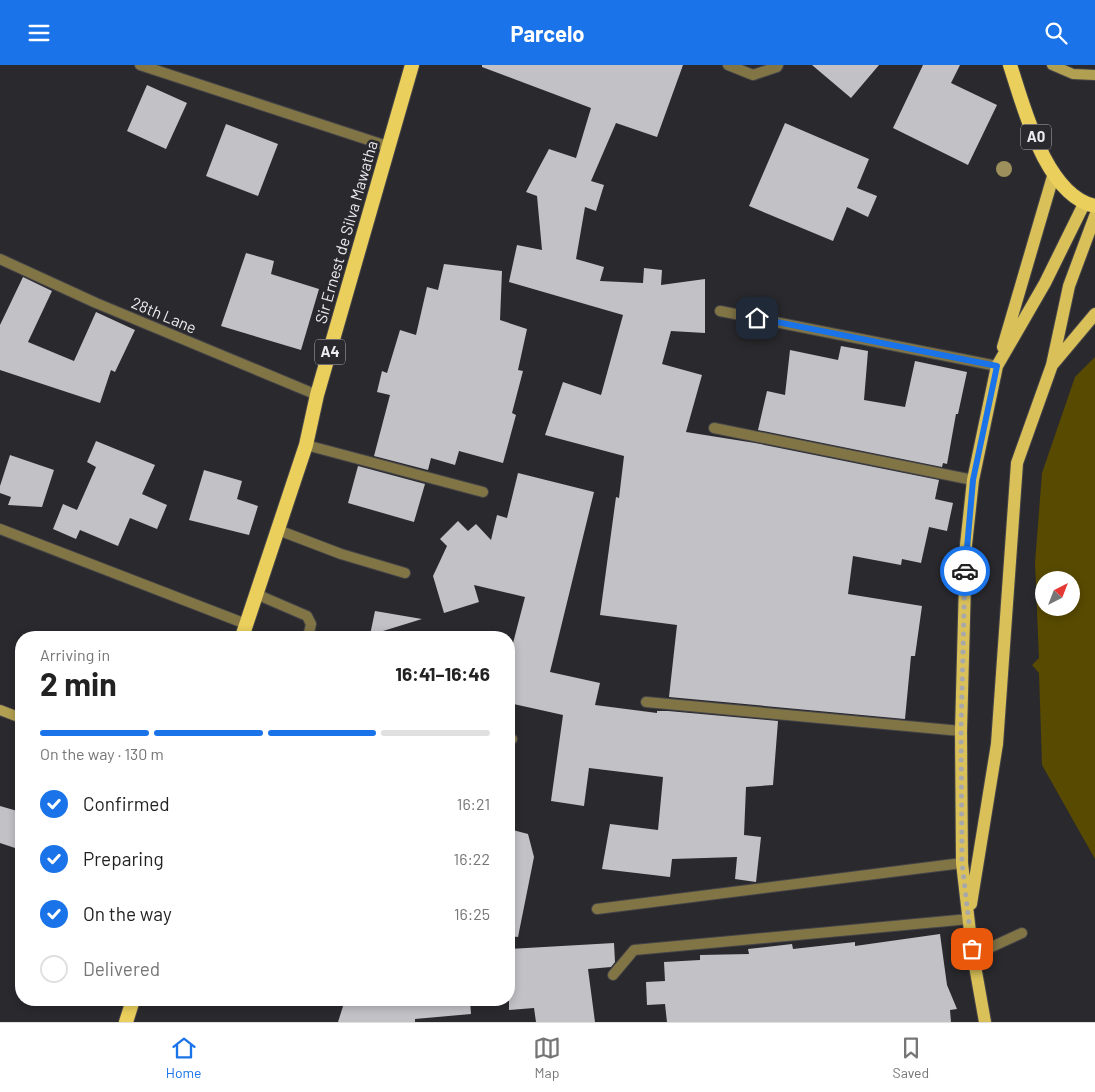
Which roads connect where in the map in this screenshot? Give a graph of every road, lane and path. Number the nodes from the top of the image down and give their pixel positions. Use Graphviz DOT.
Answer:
graph roads {
  1 [pos="140,65"];
  2 [pos="412,65"];
  3 [pos="728,65"];
  4 [pos="778,65"];
  5 [pos="1010,65"];
  6 [pos="1052,65"];
  7 [pos="1095,75"];
  8 [pos="390,147"];
  9 [pos="1054,173"];
  10 [pos="1090,205"];
  11 [pos="1095,216"];
  12 [pos="0,259"];
  13 [pos="720,311"];
  14 [pos="1095,314"];
  15 [pos="1052,365"];
  16 [pos="997,366"];
  17 [pos="317,395"];
  18 [pos="714,428"];
  19 [pos="306,445"];
  20 [pos="973,480"];
  21 [pos="483,492"];
  22 [pos="0,529"];
  23 [pos="278,530"];
  24 [pos="405,573"];
  25 [pos="256,593"];
  26 [pos="244,631"];
  27 [pos="310,631"];
  28 [pos="646,702"];
  29 [pos="0,710"];
  30 [pos="15,716"];
  31 [pos="961,731"];
  32 [pos="962,863"];
  33 [pos="597,909"];
  34 [pos="968,919"];
  35 [pos="1022,933"];
  36 [pos="972,949"];
  37 [pos="613,975"];
  38 [pos="131,1006"];
  39 [pos="126,1022"];
  40 [pos="985,1022"];
  1 -- 8 [label="street"];
  2 -- 8 [label="highway, Sir Ernest de Silva Mawatha / A4"];
  3 -- 4 [label="street"];
  5 -- 9 [label="highway, A0"];
  6 -- 7 [label="main road"];
  8 -- 17 [label="highway, Sir Ernest de Silva Mawatha / A4"];
  9 -- 10 [label="highway, A0"];
  9 -- 16 [label="main road"];
  10 -- 16 [label="main road"];
  11 -- 15 [label="main road"];
  12 -- 17 [label="street, 28th Lane"];
  13 -- 16 [label="street"];
  14 -- 15 [label="main road"];
  15 -- 34 [label="main road"];
  16 -- 20 [label="main road"];
  17 -- 19 [label="highway, Sir Ernest de Silva Mawatha / A4"];
  18 -- 20 [label="street"];
  19 -- 21 [label="street"];
  19 -- 23 [label="highway, Sir Ernest de Silva Mawatha / A4"];
  20 -- 31 [label="main road"];
  22 -- 26 [label="street"];
  23 -- 24 [label="street"];
  23 -- 25 [label="highway, Sir Ernest de Silva Mawatha / A4"];
  25 -- 26 [label="highway, Sir Ernest de Silva Mawatha / A4"];
  25 -- 27 [label="street"];
  28 -- 31 [label="street"];
  29 -- 30 [label="main road"];
  31 -- 32 [label="main road"];
  32 -- 33 [label="street"];
  32 -- 34 [label="main road"];
  34 -- 36 [label="main road"];
  34 -- 37 [label="street"];
  35 -- 36 [label="street"];
  36 -- 40 [label="main road"];
  38 -- 39 [label="highway"];
}
